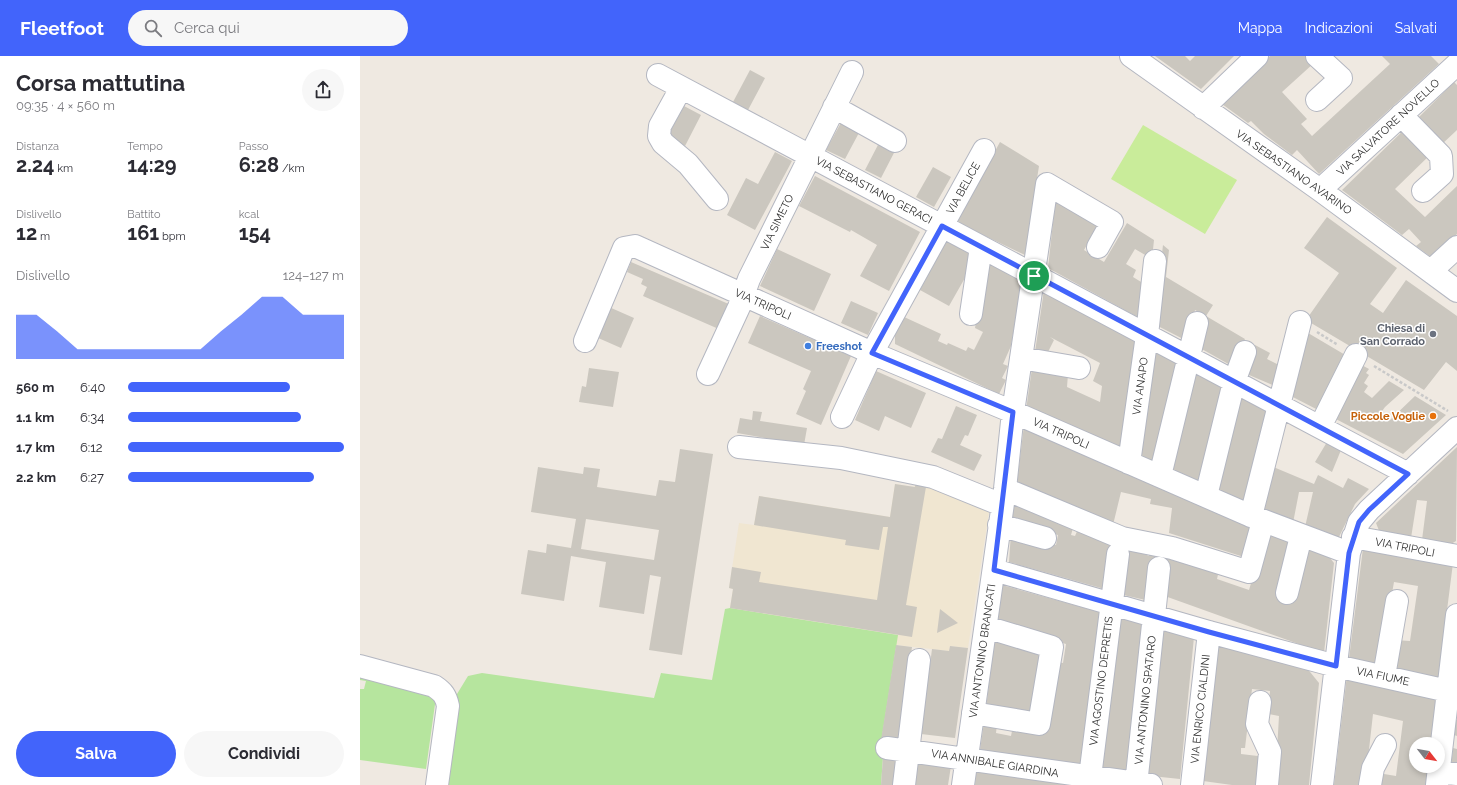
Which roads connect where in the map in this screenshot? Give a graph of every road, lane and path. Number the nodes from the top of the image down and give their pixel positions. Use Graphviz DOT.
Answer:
graph roads {
  1 [pos="1130,56"];
  2 [pos="1257,56"];
  3 [pos="1317,56"];
  4 [pos="1454,63"];
  5 [pos="852,72"];
  6 [pos="658,75"];
  7 [pos="681,88"];
  8 [pos="1317,100"];
  9 [pos="834,107"];
  10 [pos="1203,108"];
  11 [pos="1402,115"];
  12 [pos="895,141"];
  13 [pos="984,150"];
  14 [pos="809,156"];
  15 [pos="1320,190"];
  16 [pos="1423,191"];
  17 [pos="717,199"];
  18 [pos="942,226"];
  19 [pos="981,247"];
  20 [pos="1098,247"];
  21 [pos="1457,248"];
  22 [pos="1156,261"];
  23 [pos="1431,271"];
  24 [pos="1034,276"];
  25 [pos="1457,291"];
  26 [pos="743,294"];
  27 [pos="971,314"];
  28 [pos="1300,322"];
  29 [pos="1197,324"];
  30 [pos="1148,335"];
  31 [pos="585,340"];
  32 [pos="1245,352"];
  33 [pos="872,353"];
  34 [pos="1356,355"];
  35 [pos="1021,358"];
  36 [pos="1190,358"];
  37 [pos="1079,368"];
  38 [pos="708,374"];
  39 [pos="1234,382"];
  40 [pos="1279,405"];
  41 [pos="1013,412"];
  42 [pos="842,417"];
  43 [pos="1454,420"];
  44 [pos="1320,427"];
  45 [pos="740,447"];
  46 [pos="1130,463"];
  47 [pos="1408,474"];
  48 [pos="1160,476"];
  49 [pos="1206,496"];
  50 [pos="1002,507"];
  51 [pos="1257,518"];
  52 [pos="1301,536"];
  53 [pos="1045,538"];
  54 [pos="1351,545"];
  55 [pos="1118,554"];
  56 [pos="1457,556"];
  57 [pos="1158,568"];
  58 [pos="994,570"];
  59 [pos="1287,593"];
  60 [pos="1397,601"];
  61 [pos="1111,603"];
  62 [pos="1153,616"];
  63 [pos="1457,616"];
  64 [pos="986,627"];
  65 [pos="1209,632"];
  66 [pos="1455,646"];
  67 [pos="920,660"];
  68 [pos="360,666"];
  69 [pos="1336,666"];
  70 [pos="1384,676"];
  71 [pos="1453,692"];
  72 [pos="1260,702"];
  73 [pos="973,713"];
  74 [pos="1450,740"];
  75 [pos="1386,745"];
  76 [pos="897,749"];
  77 [pos="967,758"];
  78 [pos="1444,777"];
  79 [pos="1089,781"];
  80 [pos="1141,784"];
  81 [pos="437,785"];
  82 [pos="904,785"];
  83 [pos="963,785"];
  84 [pos="1192,785"];
  85 [pos="1267,785"];
  86 [pos="1322,785"];
  87 [pos="1370,785"];
  1 -- 10 [label="street, VIA SEBASTIANO AVARINO"];
  2 -- 10 [label="street"];
  3 -- 8 [label="street"];
  4 -- 11 [label="street, VIA SALVATORE NOVELLO"];
  5 -- 9 [label="street, VIA SIMETO"];
  6 -- 7 [label="street, VIA SEBASTIANO GERACI"];
  7 -- 14 [label="street, VIA SEBASTIANO GERACI"];
  7 -- 17 [label="street"];
  9 -- 12 [label="street"];
  9 -- 14 [label="street, VIA SIMETO"];
  10 -- 15 [label="street, VIA SEBASTIANO AVARINO"];
  11 -- 15 [label="street, VIA SALVATORE NOVELLO"];
  11 -- 16 [label="street"];
  13 -- 18 [label="street, VIA BELICE"];
  14 -- 18 [label="street, VIA SEBASTIANO GERACI"];
  14 -- 26 [label="street, VIA SIMETO"];
  15 -- 23 [label="street, VIA SEBASTIANO AVARINO"];
  18 -- 19 [label="street, VIA SEBASTIANO GERACI"];
  18 -- 33 [label="street, VIA BELICE"];
  19 -- 24 [label="street, VIA SEBASTIANO GERACI"];
  19 -- 27 [label="street"];
  20 -- 24 [label="street, VIA ANTONINO BRANCATI"];
  21 -- 23 [label="street"];
  22 -- 30 [label="street, VIA ANAPO"];
  23 -- 25 [label="street, VIA SEBASTIANO AVARINO"];
  24 -- 30 [label="street, VIA SEBASTIANO GERACI"];
  24 -- 35 [label="street, VIA ANTONINO BRANCATI"];
  26 -- 31 [label="street, VIA TRIPOLI"];
  26 -- 33 [label="street, VIA TRIPOLI"];
  26 -- 38 [label="street, VIA SIMETO"];
  28 -- 34 [label="path"];
  28 -- 40 [label="street"];
  29 -- 36 [label="street"];
  30 -- 36 [label="street, VIA SEBASTIANO GERACI"];
  30 -- 46 [label="street, VIA ANAPO"];
  32 -- 39 [label="street"];
  33 -- 41 [label="street, VIA TRIPOLI"];
  33 -- 42 [label="street, VIA BELICE"];
  34 -- 43 [label="path"];
  34 -- 44 [label="street"];
  35 -- 37 [label="street"];
  35 -- 41 [label="street, VIA ANTONINO BRANCATI"];
  36 -- 39 [label="street, VIA SEBASTIANO GERACI"];
  36 -- 48 [label="street"];
  39 -- 40 [label="street, VIA SEBASTIANO GERACI"];
  39 -- 49 [label="street"];
  40 -- 44 [label="street, VIA SEBASTIANO GERACI"];
  40 -- 51 [label="street"];
  41 -- 46 [label="street, VIA TRIPOLI"];
  41 -- 50 [label="street, VIA ANTONINO BRANCATI"];
  43 -- 47 [label="street"];
  44 -- 47 [label="street, VIA SEBASTIANO GERACI"];
  45 -- 50 [label="street"];
  46 -- 48 [label="street, VIA TRIPOLI"];
  47 -- 54 [label="street"];
  48 -- 49 [label="street, VIA TRIPOLI"];
  49 -- 51 [label="street, VIA TRIPOLI"];
  50 -- 51 [label="street"];
  50 -- 53 [label="street"];
  50 -- 58 [label="street, VIA ANTONINO BRANCATI"];
  51 -- 52 [label="street, VIA TRIPOLI"];
  52 -- 54 [label="street, VIA TRIPOLI"];
  52 -- 59 [label="street"];
  54 -- 56 [label="street, VIA TRIPOLI"];
  54 -- 69 [label="street"];
  55 -- 61 [label="street, VIA AGOSTINO DEPRETIS"];
  57 -- 62 [label="street, VIA ANTONINO SPATARO"];
  58 -- 61 [label="street, VIA FIUME"];
  58 -- 64 [label="street, VIA ANTONINO BRANCATI"];
  60 -- 70 [label="street"];
  61 -- 62 [label="street, VIA FIUME"];
  61 -- 79 [label="street, VIA AGOSTINO DEPRETIS"];
  62 -- 65 [label="street, VIA FIUME"];
  62 -- 80 [label="street, VIA ANTONINO SPATARO"];
  63 -- 66 [label="street"];
  64 -- 73 [label="street, VIA ANTONINO BRANCATI"];
  64 -- 73 [label="street"];
  65 -- 69 [label="street, VIA FIUME"];
  65 -- 84 [label="street, VIA ENRICO CIALDINI"];
  66 -- 71 [label="street"];
  67 -- 76 [label="street"];
  68 -- 81 [label="street"];
  69 -- 70 [label="street, VIA FIUME"];
  69 -- 86 [label="street"];
  70 -- 71 [label="street, VIA FIUME"];
  71 -- 74 [label="street"];
  72 -- 85 [label="street"];
  73 -- 77 [label="street, VIA ANTONINO BRANCATI"];
  74 -- 78 [label="street"];
  75 -- 87 [label="street"];
  76 -- 77 [label="street, VIA ANNIBALE GIARDINA"];
  76 -- 82 [label="street"];
  77 -- 79 [label="street, VIA ANNIBALE GIARDINA"];
  77 -- 83 [label="street, VIA ANTONINO BRANCATI"];
  79 -- 80 [label="street, VIA ANNIBALE GIARDINA"];
}
